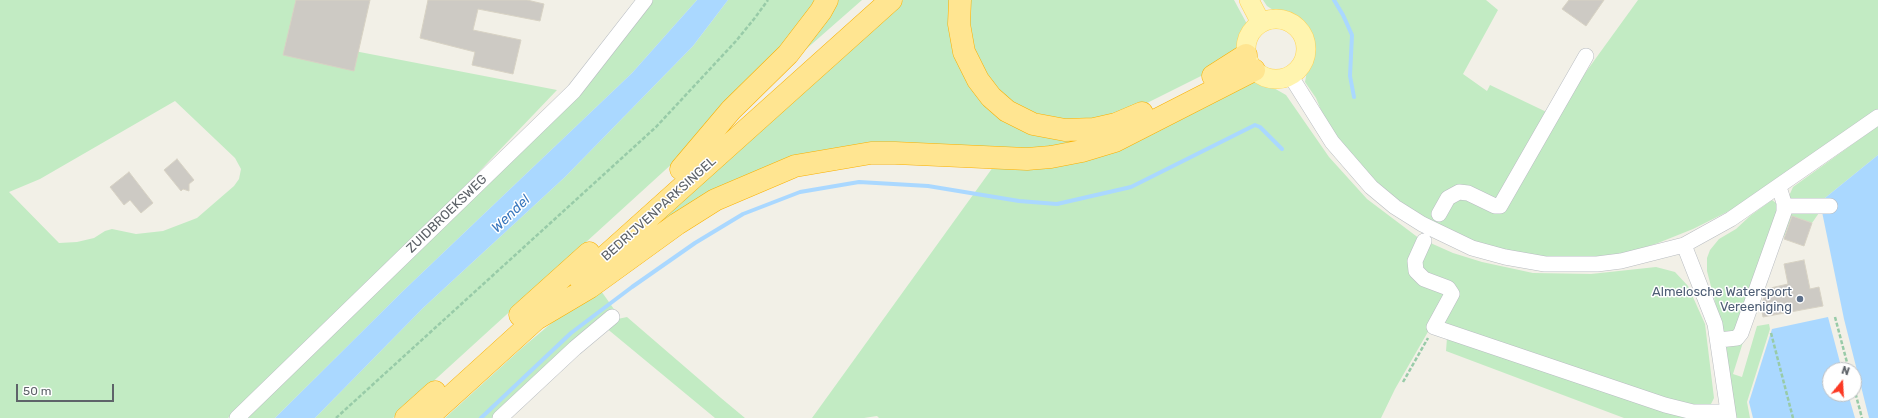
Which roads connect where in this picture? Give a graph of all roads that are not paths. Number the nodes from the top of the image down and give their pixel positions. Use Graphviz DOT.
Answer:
graph roads {
  1 [pos="645,0"];
  2 [pos="827,0"];
  3 [pos="868,0"];
  4 [pos="891,0"];
  5 [pos="960,0"];
  6 [pos="1249,0"];
  7 [pos="1261,23"];
  8 [pos="1586,56"];
  9 [pos="1250,63"];
  10 [pos="1290,75"];
  11 [pos="1878,117"];
  12 [pos="681,169"];
  13 [pos="1779,186"];
  14 [pos="1785,206"];
  15 [pos="1830,206"];
  16 [pos="1439,214"];
  17 [pos="1424,241"];
  18 [pos="1684,245"];
  19 [pos="612,317"];
  20 [pos="536,319"];
  21 [pos="1719,340"];
  22 [pos="1728,415"];
  23 [pos="237,418"];
  24 [pos="406,418"];
  25 [pos="426,418"];
  26 [pos="500,418"];
  1 -- 23 [label="street, ZUIDBROEKSWEG"];
  2 -- 12 [label="highway"];
  3 -- 12 [label="highway, BEDRIJVENPARKSINGEL"];
  4 -- 20 [label="highway, BEDRIJVENPARKSINGEL"];
  5 -- 9 [label="highway"];
  6 -- 7 [label="main road"];
  7 -- 9 [label="main road"];
  7 -- 10 [label="main road"];
  8 -- 16 [label="street"];
  9 -- 10 [label="main road"];
  9 -- 20 [label="highway"];
  10 -- 18 [label="street"];
  11 -- 13 [label="street"];
  12 -- 24 [label="highway, BEDRIJVENPARKSINGEL"];
  13 -- 14 [label="street"];
  13 -- 18 [label="street"];
  14 -- 15 [label="street"];
  14 -- 21 [label="street"];
  17 -- 22 [label="street"];
  18 -- 21 [label="street"];
  19 -- 26 [label="street"];
  20 -- 25 [label="highway, BEDRIJVENPARKSINGEL"];
  21 -- 22 [label="street"];
}
